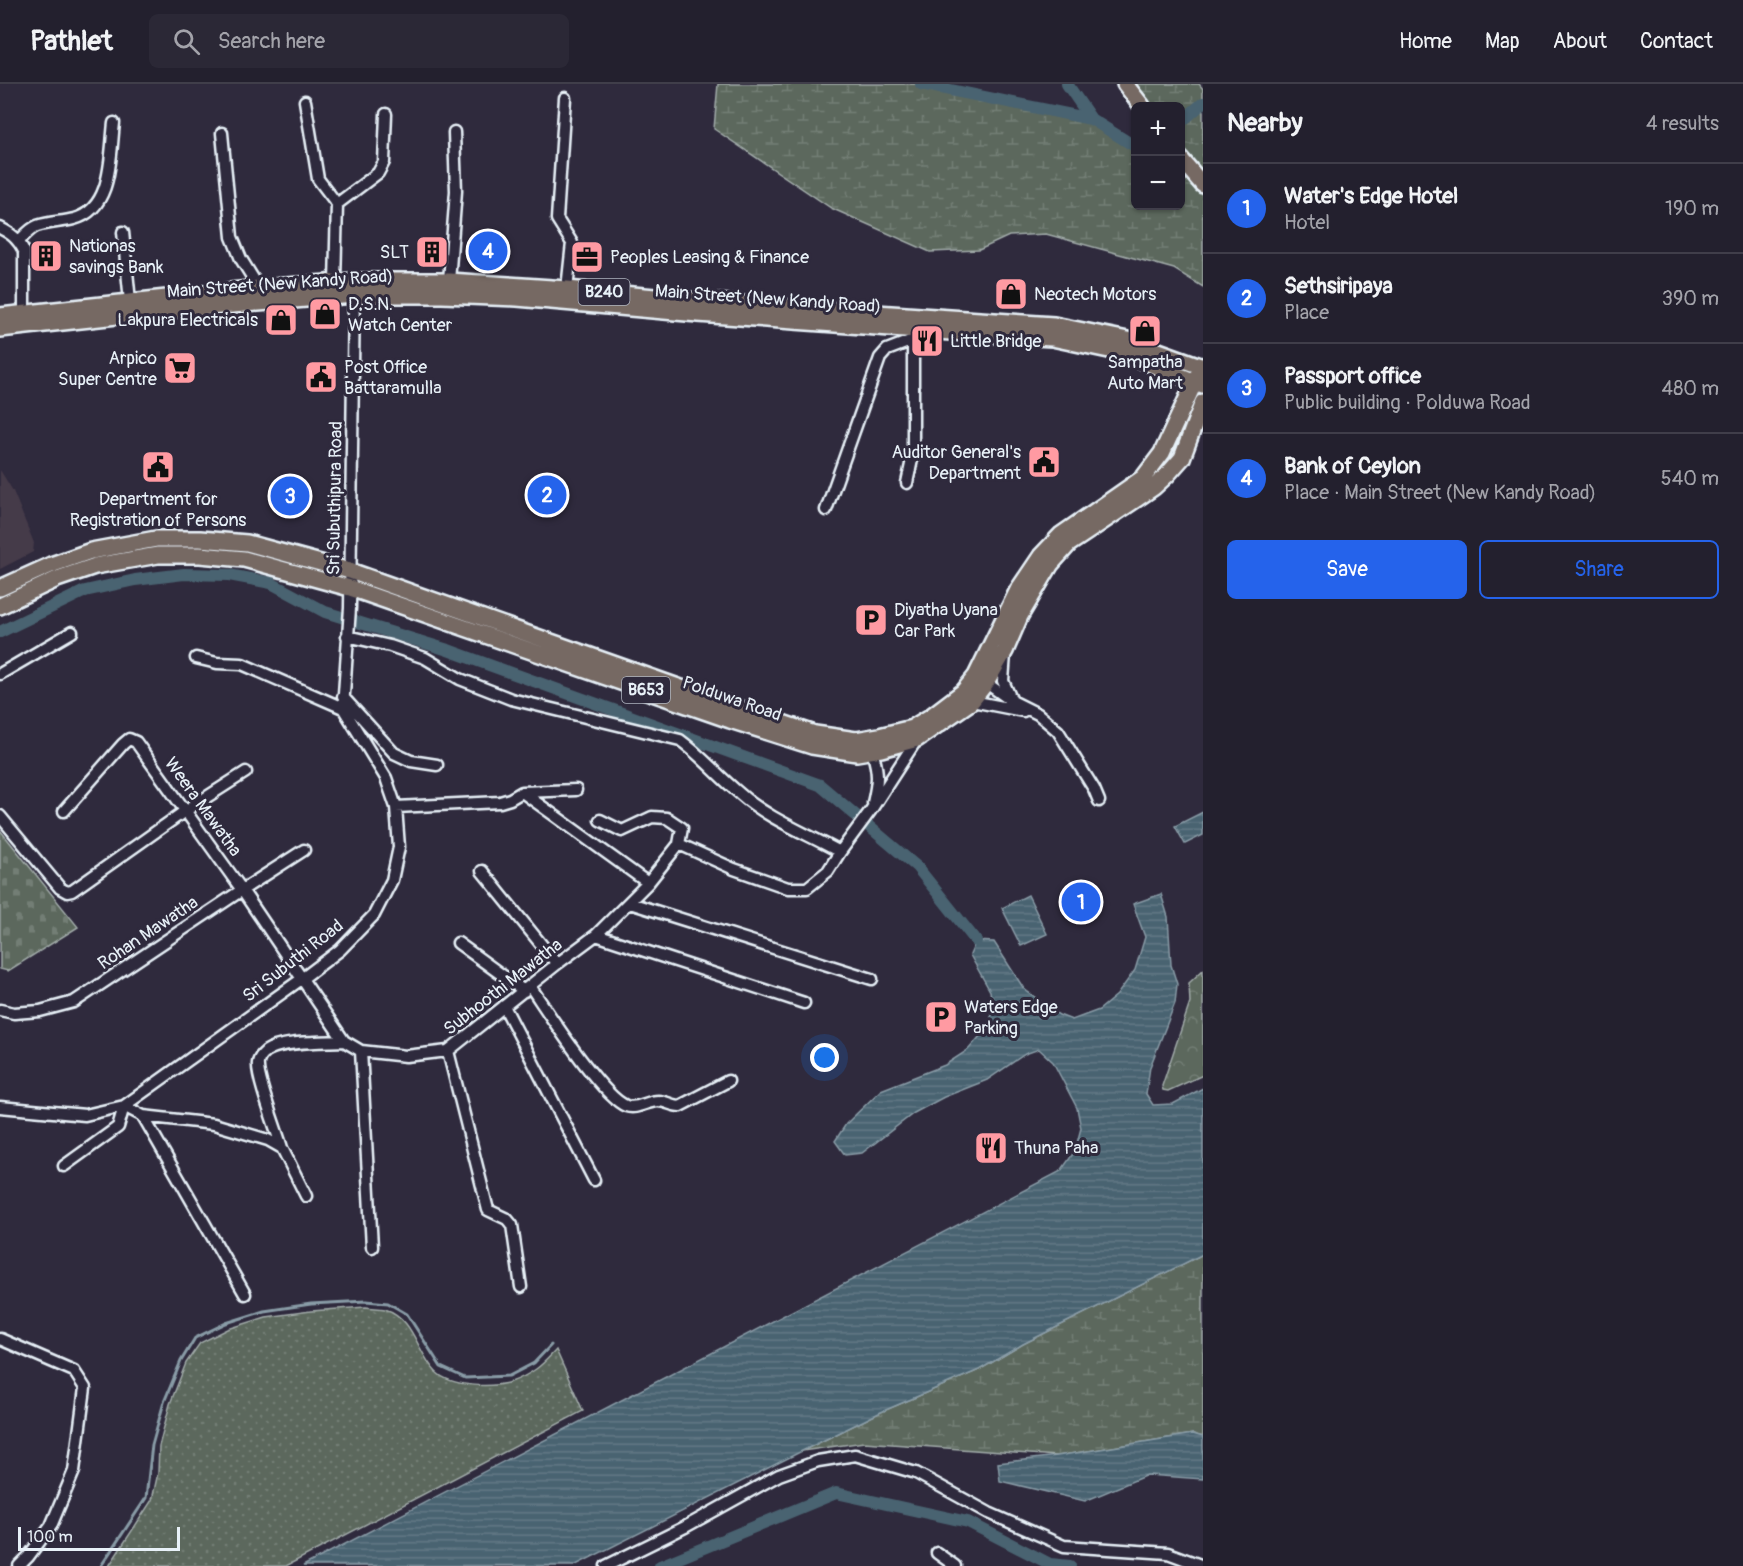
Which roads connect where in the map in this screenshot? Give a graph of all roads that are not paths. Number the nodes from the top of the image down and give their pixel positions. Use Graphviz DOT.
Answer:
graph roads {
  1 [pos="1125,84"];
  2 [pos="565,98"];
  3 [pos="305,101"];
  4 [pos="1139,102"];
  5 [pos="386,114"];
  6 [pos="114,123"];
  7 [pos="454,132"];
  8 [pos="222,133"];
  9 [pos="1185,164"];
  10 [pos="1203,185"];
  11 [pos="337,204"];
  12 [pos="0,228"];
  13 [pos="123,232"];
  14 [pos="19,241"];
  15 [pos="449,281"];
  16 [pos="334,283"];
  17 [pos="259,288"];
  18 [pos="354,288"];
  19 [pos="567,289"];
  20 [pos="130,301"];
  21 [pos="0,316"];
  22 [pos="24,320"];
  23 [pos="0,329"];
  24 [pos="916,335"];
  25 [pos="1202,366"];
  26 [pos="1199,383"];
  27 [pos="1203,402"];
  28 [pos="907,483"];
  29 [pos="826,510"];
  30 [pos="351,571"];
  31 [pos="0,588"];
  32 [pos="350,588"];
  33 [pos="0,606"];
  34 [pos="72,632"];
  35 [pos="348,633"];
  36 [pos="1005,651"];
  37 [pos="196,658"];
  38 [pos="0,674"];
  39 [pos="981,679"];
  40 [pos="972,701"];
  41 [pos="1012,701"];
  42 [pos="343,702"];
  43 [pos="1038,714"];
  44 [pos="917,739"];
  45 [pos="872,750"];
  46 [pos="437,765"];
  47 [pos="246,772"];
  48 [pos="576,790"];
  49 [pos="522,792"];
  50 [pos="1099,801"];
  51 [pos="396,807"];
  52 [pos="871,810"];
  53 [pos="64,811"];
  54 [pos="185,811"];
  55 [pos="0,816"];
  56 [pos="600,820"];
  57 [pos="679,844"];
  58 [pos="304,850"];
  59 [pos="840,852"];
  60 [pos="482,871"];
  61 [pos="648,883"];
  62 [pos="242,890"];
  63 [pos="630,903"];
  64 [pos="596,935"];
  65 [pos="458,943"];
  66 [pos="557,964"];
  67 [pos="303,978"];
  68 [pos="872,979"];
  69 [pos="527,989"];
  70 [pos="804,1003"];
  71 [pos="504,1006"];
  72 [pos="0,1010"];
  73 [pos="344,1041"];
  74 [pos="361,1051"];
  75 [pos="448,1051"];
  76 [pos="728,1081"];
  77 [pos="124,1106"];
  78 [pos="0,1107"];
  79 [pos="143,1116"];
  80 [pos="282,1148"];
  81 [pos="64,1166"];
  82 [pos="594,1180"];
  83 [pos="306,1196"];
  84 [pos="372,1246"];
  85 [pos="521,1287"];
  86 [pos="245,1294"];
  87 [pos="0,1339"];
  88 [pos="937,1553"];
  89 [pos="19,1566"];
  90 [pos="606,1566"];
  91 [pos="955,1566"];
  92 [pos="1203,1566"];
  1 -- 4 [label="main road"];
  2 -- 19 [label="street"];
  3 -- 11 [label="street"];
  5 -- 11 [label="street"];
  6 -- 14 [label="street"];
  7 -- 15 [label="street"];
  8 -- 17 [label="street"];
  9 -- 10 [label="main road"];
  11 -- 16 [label="street"];
  12 -- 14 [label="street"];
  13 -- 20 [label="street"];
  14 -- 22 [label="street"];
  15 -- 18 [label="main road, Main Street (New Kandy Road) / B240"];
  15 -- 19 [label="main road, Main Street (New Kandy Road) / B240"];
  16 -- 17 [label="main road, Main Street (New Kandy Road) / B240"];
  16 -- 18 [label="main road, Main Street (New Kandy Road) / B240"];
  17 -- 20 [label="main road, Main Street (New Kandy Road) / B240"];
  18 -- 22 [label="main road, Main Street (New Kandy Road) / B240"];
  18 -- 24 [label="main road, Main Street (New Kandy Road) / B240"];
  18 -- 30 [label="street, Sri Subuthipura Road"];
  19 -- 25 [label="main road, Main Street (New Kandy Road) / B240"];
  20 -- 22 [label="main road, Main Street (New Kandy Road) / B240"];
  21 -- 22 [label="main road, Main Street (New Kandy Road) / B240"];
  22 -- 23 [label="main road, Main Street (New Kandy Road) / B240"];
  24 -- 26 [label="main road, Main Street (New Kandy Road) / B240"];
  24 -- 28 [label="street"];
  24 -- 29 [label="street"];
  25 -- 26 [label="main road, Polduwa Road"];
  26 -- 39 [label="main road, Polduwa Road / B653"];
  27 -- 36 [label="main road, Polduwa Road / B653"];
  30 -- 31 [label="main road, Polduwa Road / B653"];
  30 -- 32 [label="street, Sri Subuthipura Road"];
  30 -- 39 [label="main road, Polduwa Road / B653"];
  32 -- 33 [label="main road, Polduwa Road / B653"];
  32 -- 35 [label="street, Sri Subuthipura Road"];
  32 -- 45 [label="main road, Polduwa Road / B653"];
  34 -- 38 [label="street"];
  35 -- 42 [label="street"];
  35 -- 59 [label="street"];
  36 -- 39 [label="main road, Polduwa Road / B653"];
  36 -- 41 [label="street"];
  37 -- 42 [label="street"];
  39 -- 40 [label="main road, Polduwa Road / B653"];
  39 -- 41 [label="street"];
  40 -- 43 [label="street"];
  40 -- 44 [label="main road, Polduwa Road / B653"];
  41 -- 43 [label="street"];
  42 -- 46 [label="street"];
  42 -- 51 [label="street, Sri Subuthi Road"];
  43 -- 50 [label="street"];
  44 -- 45 [label="main road, Polduwa Road / B653"];
  44 -- 52 [label="street"];
  45 -- 52 [label="street"];
  47 -- 54 [label="street"];
  48 -- 49 [label="street"];
  49 -- 51 [label="street"];
  49 -- 61 [label="street"];
  51 -- 67 [label="street, Sri Subuthi Road"];
  52 -- 59 [label="street"];
  53 -- 54 [label="street, Weera Mawatha"];
  54 -- 55 [label="street"];
  54 -- 62 [label="street, Weera Mawatha"];
  56 -- 57 [label="street"];
  57 -- 59 [label="street"];
  57 -- 61 [label="street, Subhoothi Mawatha"];
  58 -- 62 [label="street, Rohan Mawatha"];
  60 -- 66 [label="street"];
  61 -- 63 [label="street, Subhoothi Mawatha"];
  62 -- 67 [label="street, Weera Mawatha"];
  62 -- 72 [label="street, Rohan Mawatha"];
  63 -- 64 [label="street, Subhoothi Mawatha"];
  63 -- 68 [label="street"];
  64 -- 66 [label="street, Subhoothi Mawatha"];
  64 -- 70 [label="street"];
  65 -- 69 [label="street"];
  66 -- 69 [label="street, Subhoothi Mawatha"];
  67 -- 73 [label="street, Subhoothi Mawatha"];
  67 -- 77 [label="street, Sri Subuthi Road"];
  69 -- 71 [label="street, Subhoothi Mawatha"];
  69 -- 76 [label="street"];
  71 -- 75 [label="street, Subhoothi Mawatha"];
  71 -- 82 [label="street"];
  73 -- 74 [label="street, Subhoothi Mawatha"];
  73 -- 80 [label="street"];
  74 -- 75 [label="street, Subhoothi Mawatha"];
  74 -- 84 [label="street"];
  75 -- 85 [label="street"];
  77 -- 78 [label="street, Sri Subuthi Road"];
  77 -- 79 [label="street"];
  77 -- 81 [label="street"];
  79 -- 80 [label="street"];
  79 -- 86 [label="street"];
  80 -- 83 [label="street"];
  87 -- 89 [label="street"];
  88 -- 91 [label="street"];
  90 -- 92 [label="street"];
}
